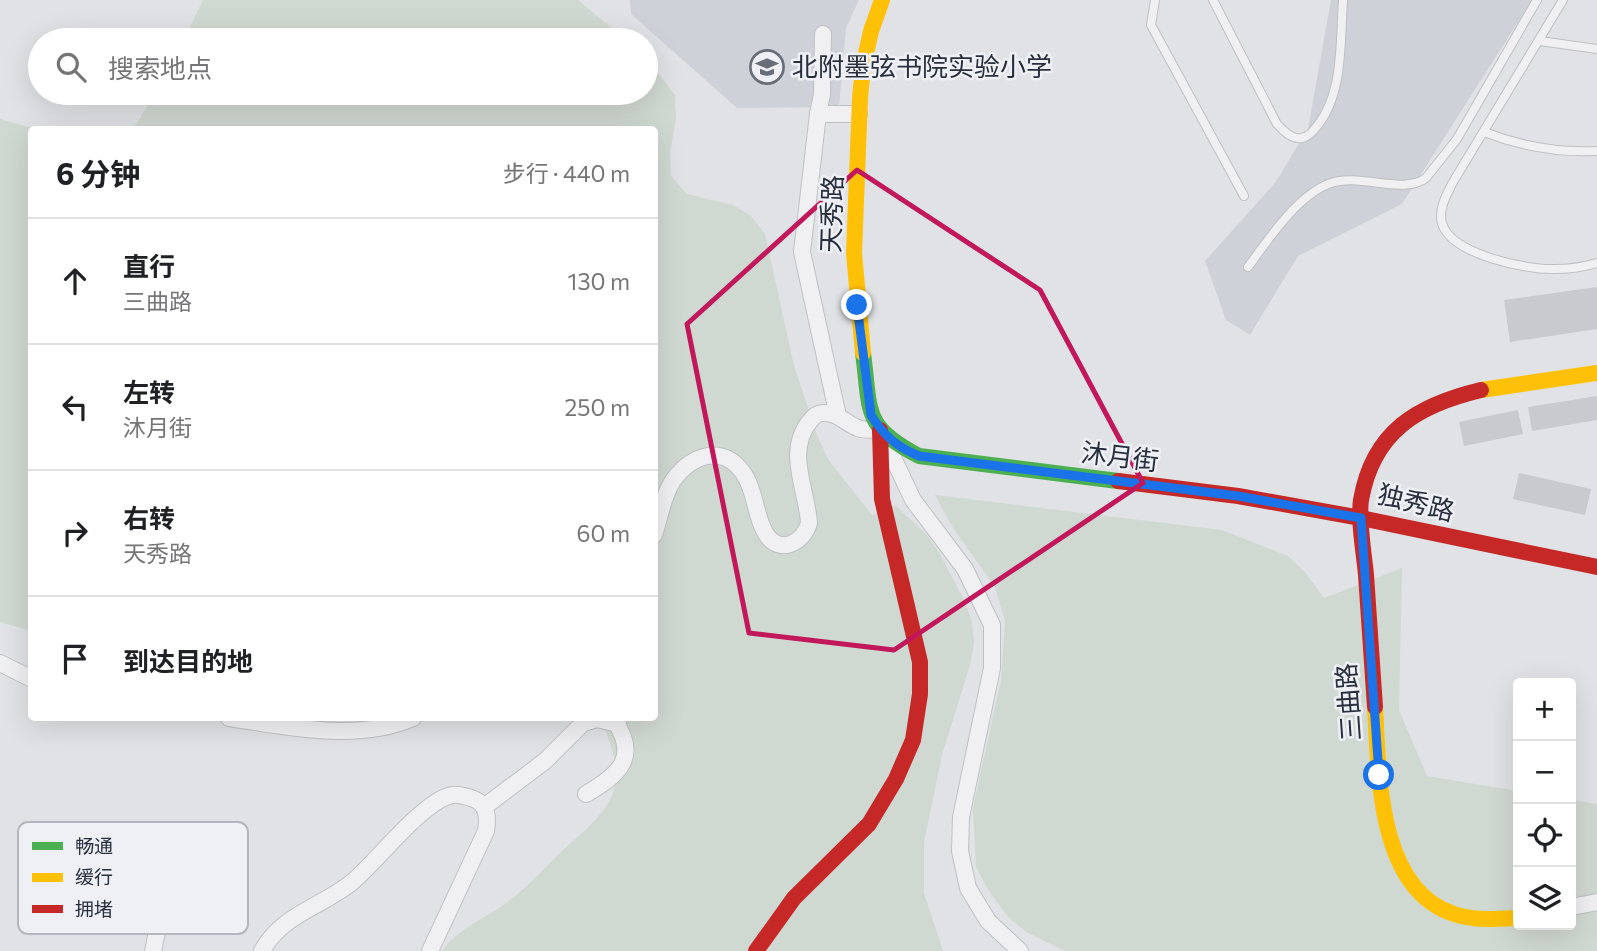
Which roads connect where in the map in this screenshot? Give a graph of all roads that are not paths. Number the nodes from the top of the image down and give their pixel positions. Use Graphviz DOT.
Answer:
graph roads {
  1 [pos="882,0"];
  2 [pos="1155,0"];
  3 [pos="1166,0"];
  4 [pos="1213,0"];
  5 [pos="1343,0"];
  6 [pos="1537,0"];
  7 [pos="1563,0"];
  8 [pos="823,34"];
  9 [pos="1539,41"];
  10 [pos="1597,49"];
  11 [pos="817,114"];
  12 [pos="859,114"];
  13 [pos="1484,132"];
  14 [pos="1597,151"];
  15 [pos="1244,196"];
  16 [pos="1597,263"];
  17 [pos="1248,267"];
  18 [pos="1597,373"];
  19 [pos="838,416"];
  20 [pos="880,430"];
  21 [pos="1361,518"];
  22 [pos="658,522"];
  23 [pos="1597,567"];
  24 [pos="0,663"];
  25 [pos="28,677"];
  26 [pos="253,721"];
  27 [pos="406,721"];
  28 [pos="590,721"];
  29 [pos="616,721"];
  30 [pos="586,794"];
  31 [pos="484,807"];
  32 [pos="1597,902"];
  33 [pos="1576,906"];
  34 [pos="1513,918"];
  35 [pos="262,951"];
  36 [pos="430,951"];
  37 [pos="756,951"];
  38 [pos="1020,951"];
  1 -- 12 [label="street, 天秀路"];
  2 -- 3 [label="lane"];
  2 -- 15 [label="lane"];
  4 -- 5 [label="lane"];
  6 -- 17 [label="lane"];
  7 -- 9 [label="lane"];
  8 -- 11 [label="street"];
  9 -- 10 [label="lane"];
  9 -- 13 [label="lane"];
  11 -- 12 [label="street"];
  11 -- 19 [label="street"];
  12 -- 20 [label="street, 天秀路"];
  13 -- 14 [label="lane"];
  13 -- 16 [label="lane"];
  18 -- 21 [label="street, 独秀路"];
  19 -- 20 [label="street"];
  19 -- 22 [label="street"];
  20 -- 21 [label="street, 沐月街"];
  20 -- 37 [label="street"];
  20 -- 38 [label="street"];
  21 -- 23 [label="street, 独秀路"];
  21 -- 34 [label="street, 三曲路"];
  24 -- 25 [label="street"];
  26 -- 27 [label="street"];
  28 -- 31 [label="street"];
  29 -- 30 [label="street"];
  31 -- 35 [label="street"];
  31 -- 36 [label="street"];
  32 -- 33 [label="street"];
}
